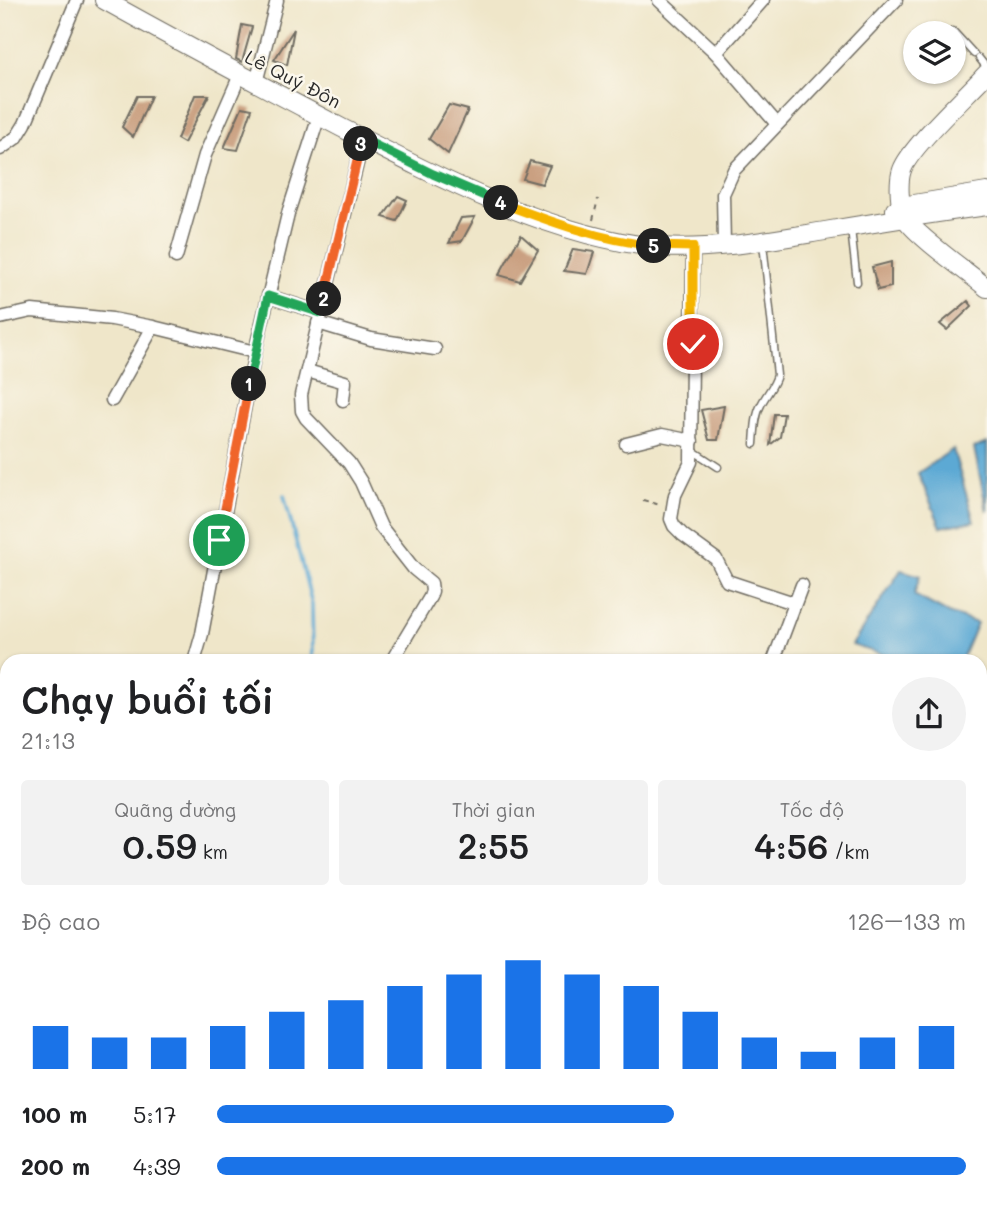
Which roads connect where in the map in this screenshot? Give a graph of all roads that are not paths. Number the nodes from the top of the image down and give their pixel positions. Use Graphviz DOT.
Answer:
graph roads {
  1 [pos="77,0"];
  2 [pos="104,0"];
  3 [pos="277,0"];
  4 [pos="659,0"];
  5 [pos="763,0"];
  6 [pos="896,0"];
  7 [pos="966,46"];
  8 [pos="716,52"];
  9 [pos="980,62"];
  10 [pos="987,68"];
  11 [pos="248,79"];
  12 [pos="319,116"];
  13 [pos="776,124"];
  14 [pos="363,139"];
  15 [pos="0,149"];
  16 [pos="987,192"];
  17 [pos="987,206"];
  18 [pos="904,212"];
  19 [pos="850,226"];
  20 [pos="762,241"];
  21 [pos="724,244"];
  22 [pos="693,247"];
  23 [pos="176,257"];
  24 [pos="858,282"];
  25 [pos="987,288"];
  26 [pos="268,296"];
  27 [pos="0,318"];
  28 [pos="320,318"];
  29 [pos="153,327"];
  30 [pos="435,349"];
  31 [pos="255,352"];
  32 [pos="307,371"];
  33 [pos="111,400"];
  34 [pos="343,400"];
  35 [pos="626,444"];
  36 [pos="754,444"];
  37 [pos="692,445"];
  38 [pos="718,467"];
  39 [pos="802,586"];
  40 [pos="794,603"];
  41 [pos="196,654"];
  42 [pos="396,654"];
  43 [pos="775,654"];
  1 -- 15 [label="street"];
  2 -- 11 [label="main road, Lê Quý Đôn"];
  3 -- 11 [label="street"];
  4 -- 8 [label="street"];
  5 -- 8 [label="street"];
  6 -- 13 [label="street"];
  7 -- 9 [label="lane"];
  8 -- 13 [label="street"];
  9 -- 10 [label="lane"];
  9 -- 18 [label="main road"];
  11 -- 12 [label="main road, Lê Quý Đôn"];
  11 -- 23 [label="street"];
  12 -- 14 [label="main road, Lê Quý Đôn"];
  12 -- 26 [label="street"];
  13 -- 21 [label="street"];
  14 -- 22 [label="main road, Lê Quý Đôn"];
  14 -- 28 [label="street"];
  16 -- 18 [label="main road, Lê Quý Đôn"];
  17 -- 18 [label="main road, Lê Quý Đôn"];
  18 -- 19 [label="main road, Lê Quý Đôn"];
  18 -- 25 [label="main road"];
  19 -- 20 [label="main road, Lê Quý Đôn"];
  19 -- 24 [label="lane"];
  20 -- 21 [label="main road, Lê Quý Đôn"];
  20 -- 36 [label="lane"];
  21 -- 22 [label="main road, Lê Quý Đôn"];
  22 -- 37 [label="street"];
  26 -- 28 [label="street"];
  26 -- 31 [label="street"];
  27 -- 29 [label="street"];
  28 -- 30 [label="street"];
  28 -- 32 [label="street"];
  29 -- 31 [label="street"];
  29 -- 33 [label="street"];
  31 -- 41 [label="street"];
  32 -- 34 [label="street"];
  32 -- 42 [label="street"];
  35 -- 37 [label="street"];
  37 -- 38 [label="lane"];
  37 -- 40 [label="street"];
  39 -- 40 [label="street"];
  40 -- 43 [label="street"];
}
